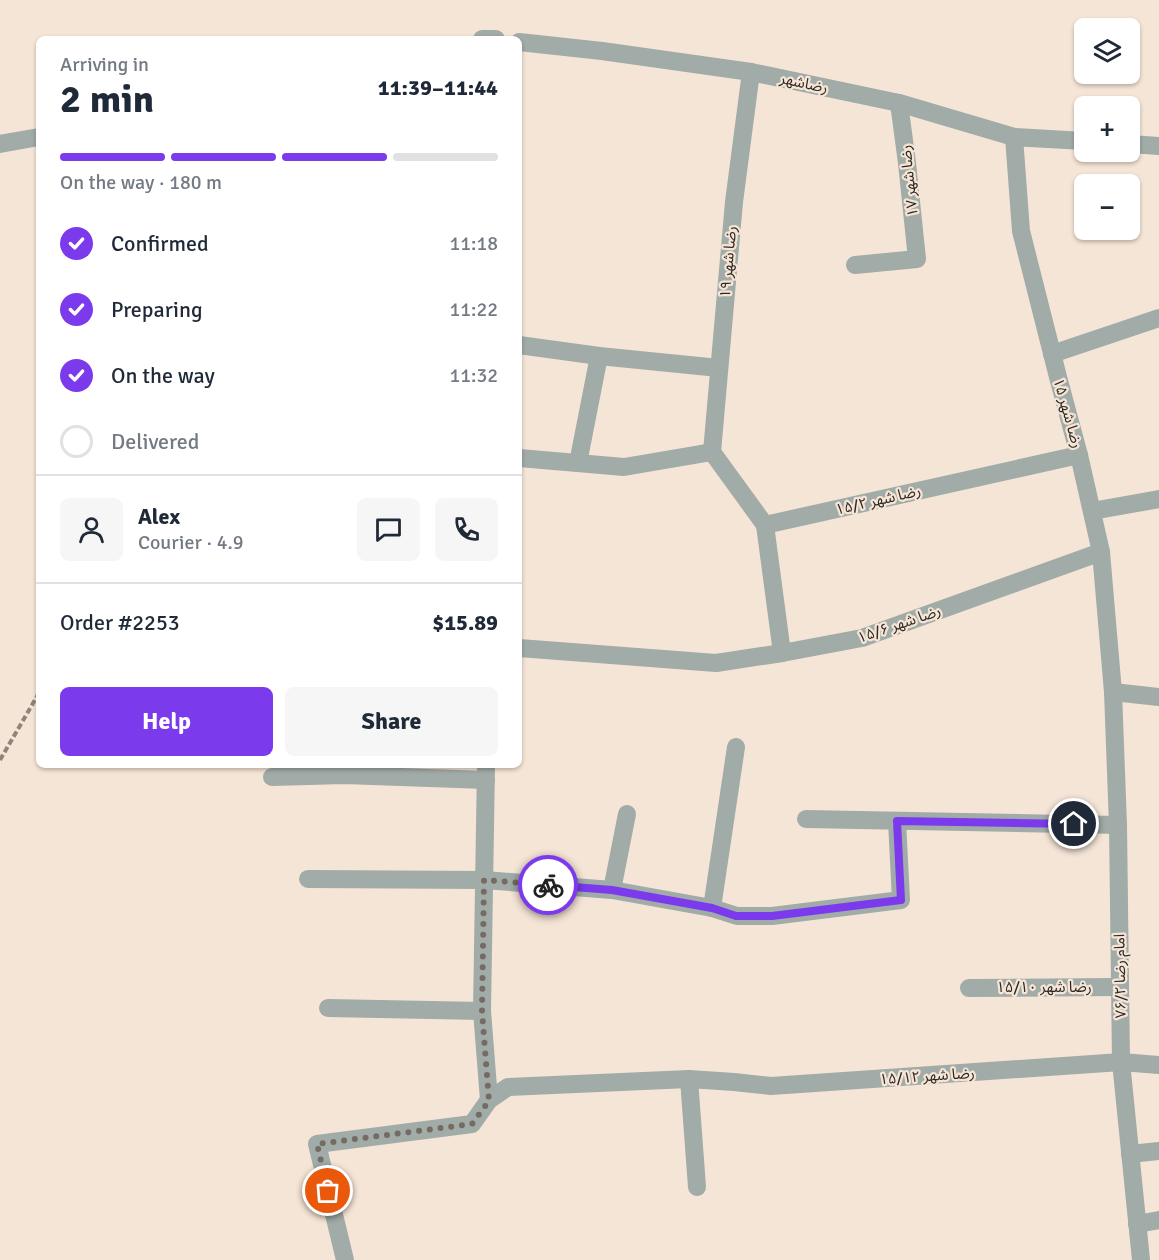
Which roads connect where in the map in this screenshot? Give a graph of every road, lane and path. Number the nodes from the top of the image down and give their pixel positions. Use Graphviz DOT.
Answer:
graph roads {
  1 [pos="522,42"];
  2 [pos="751,72"];
  3 [pos="899,103"];
  4 [pos="1014,137"];
  5 [pos="36,138"];
  6 [pos="1074,140"];
  7 [pos="0,144"];
  8 [pos="1140,145"];
  9 [pos="1159,146"];
  10 [pos="855,265"];
  11 [pos="1159,318"];
  12 [pos="522,345"];
  13 [pos="1052,354"];
  14 [pos="599,356"];
  15 [pos="719,368"];
  16 [pos="711,452"];
  17 [pos="1079,454"];
  18 [pos="522,458"];
  19 [pos="578,463"];
  20 [pos="1159,499"];
  21 [pos="1092,511"];
  22 [pos="765,525"];
  23 [pos="1101,552"];
  24 [pos="522,648"];
  25 [pos="782,653"];
  26 [pos="1113,692"];
  27 [pos="1159,697"];
  28 [pos="36,698"];
  29 [pos="736,747"];
  30 [pos="0,760"];
  31 [pos="486,773"];
  32 [pos="272,777"];
  33 [pos="627,814"];
  34 [pos="806,819"];
  35 [pos="897,821"];
  36 [pos="1118,825"];
  37 [pos="308,879"];
  38 [pos="484,880"];
  39 [pos="612,890"];
  40 [pos="712,908"];
  41 [pos="1119,987"];
  42 [pos="969,988"];
  43 [pos="328,1008"];
  44 [pos="482,1011"];
  45 [pos="1120,1062"];
  46 [pos="1159,1065"];
  47 [pos="689,1079"];
  48 [pos="489,1101"];
  49 [pos="1159,1151"];
  50 [pos="1130,1154"];
  51 [pos="697,1187"];
  52 [pos="1159,1220"];
  53 [pos="1137,1224"];
  54 [pos="345,1260"];
  55 [pos="1141,1260"];
  1 -- 2 [label="street, رضاشهر"];
  2 -- 3 [label="street, رضاشهر"];
  2 -- 15 [label="street, رضا شهر ۱۹"];
  3 -- 4 [label="street, رضاشهر"];
  3 -- 10 [label="street, رضا شهر ۱۷"];
  4 -- 6 [label="street, رضاشهر"];
  4 -- 13 [label="street, رضا شهر ۱۵"];
  5 -- 7 [label="street"];
  8 -- 9 [label="street"];
  11 -- 13 [label="street"];
  12 -- 14 [label="street"];
  13 -- 17 [label="street, رضا شهر ۱۵"];
  14 -- 15 [label="street"];
  14 -- 19 [label="street"];
  15 -- 16 [label="street, رضا شهر ۱۹"];
  16 -- 19 [label="street"];
  16 -- 22 [label="street"];
  17 -- 21 [label="street, رضا شهر ۱۵"];
  17 -- 22 [label="street, رضا شهر ۱۵/۲"];
  18 -- 19 [label="street"];
  20 -- 21 [label="street"];
  21 -- 23 [label="street, رضا شهر ۱۵"];
  22 -- 25 [label="street"];
  23 -- 25 [label="street, رضا شهر ۱۵/۶"];
  23 -- 26 [label="street, رضا شهر ۱۵"];
  24 -- 25 [label="street, رضا شهر ۱۵/۶"];
  26 -- 27 [label="street"];
  26 -- 36 [label="street, امام رضا ۷۶/۲"];
  28 -- 30 [label="path"];
  29 -- 40 [label="street"];
  31 -- 32 [label="street"];
  31 -- 38 [label="street"];
  33 -- 39 [label="street"];
  34 -- 35 [label="street"];
  35 -- 36 [label="street"];
  35 -- 40 [label="street"];
  36 -- 41 [label="street, امام رضا ۷۶/۲"];
  37 -- 38 [label="street"];
  38 -- 39 [label="street"];
  38 -- 44 [label="street"];
  39 -- 40 [label="street"];
  41 -- 42 [label="street, رضا شهر ۱۵/۱۰"];
  41 -- 45 [label="street, امام رضا ۷۶/۲"];
  43 -- 44 [label="street"];
  44 -- 48 [label="street"];
  45 -- 46 [label="street, رضا شهر ۱۵/۱۲"];
  45 -- 47 [label="street, رضا شهر ۱۵/۱۲"];
  45 -- 50 [label="street, امام رضا ۷۶/۲"];
  47 -- 48 [label="street, رضا شهر ۱۵/۱۲"];
  47 -- 51 [label="street"];
  48 -- 54 [label="street"];
  49 -- 50 [label="street"];
  50 -- 53 [label="street, امام رضا ۷۶/۲"];
  52 -- 53 [label="street"];
  53 -- 55 [label="street, امام رضا ۷۶/۲"];
}
